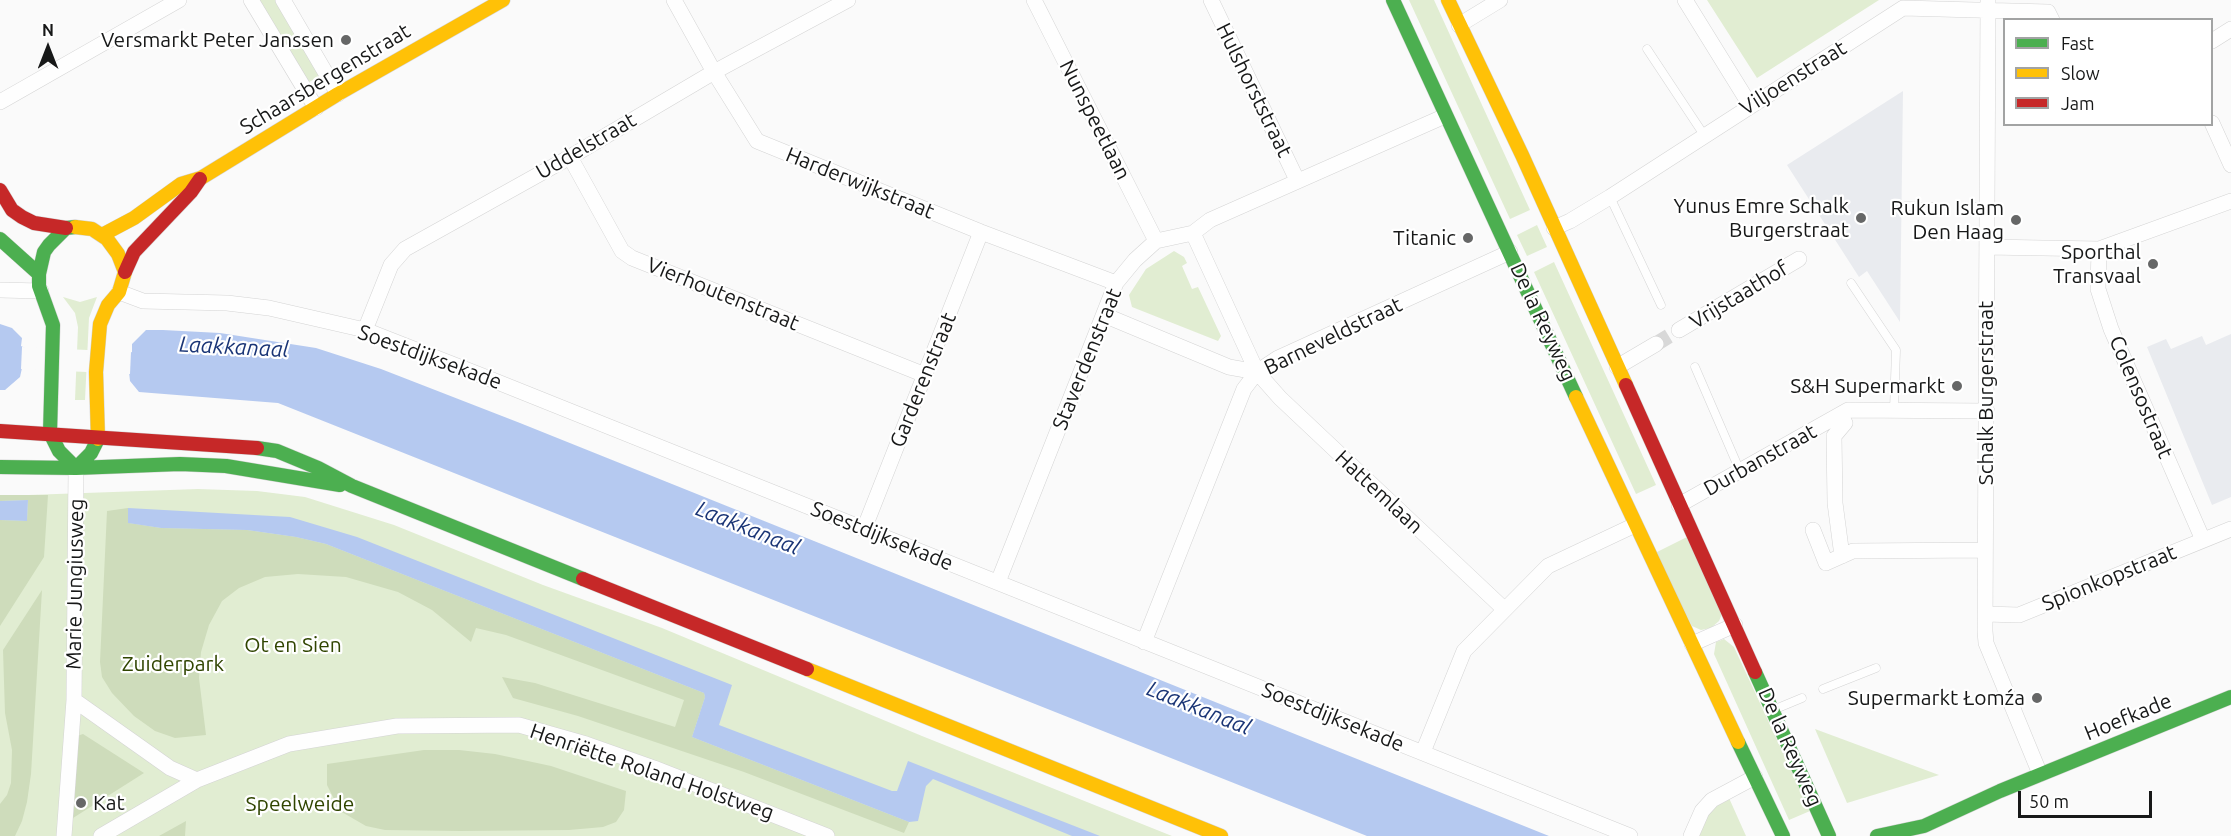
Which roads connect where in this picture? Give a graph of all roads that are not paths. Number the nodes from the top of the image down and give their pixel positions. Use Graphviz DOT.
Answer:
graph roads {
  1 [pos="179,0"];
  2 [pos="251,0"];
  3 [pos="283,0"];
  4 [pos="503,0"];
  5 [pos="674,0"];
  6 [pos="848,0"];
  7 [pos="1034,0"];
  8 [pos="1211,0"];
  9 [pos="1393,0"];
  10 [pos="1448,0"];
  11 [pos="1500,0"];
  12 [pos="1684,0"];
  13 [pos="1900,4"];
  14 [pos="1988,5"];
  15 [pos="2051,18"];
  16 [pos="1459,26"];
  17 [pos="2231,29"];
  18 [pos="2213,40"];
  19 [pos="1647,49"];
  20 [pos="714,72"];
  21 [pos="338,94"];
  22 [pos="0,102"];
  23 [pos="1750,105"];
  24 [pos="316,108"];
  25 [pos="1445,116"];
  26 [pos="2212,126"];
  27 [pos="1704,135"];
  28 [pos="570,157"];
  29 [pos="2231,165"];
  30 [pos="201,178"];
  31 [pos="1298,180"];
  32 [pos="0,190"];
  33 [pos="1610,196"];
  34 [pos="2231,201"];
  35 [pos="1906,206"];
  36 [pos="1934,207"];
  37 [pos="1964,207"];
  38 [pos="1986,207"];
  39 [pos="66,228"];
  40 [pos="1554,228"];
  41 [pos="981,232"];
  42 [pos="1193,233"];
  43 [pos="102,235"];
  44 [pos="0,239"];
  45 [pos="1156,241"];
  46 [pos="1987,247"];
  47 [pos="2099,249"];
  48 [pos="1510,252"];
  49 [pos="1799,259"];
  50 [pos="126,272"];
  51 [pos="39,274"];
  52 [pos="1851,283"];
  53 [pos="1116,284"];
  54 [pos="0,290"];
  55 [pos="119,292"];
  56 [pos="44,298"];
  57 [pos="1661,305"];
  58 [pos="1104,315"];
  59 [pos="365,330"];
  60 [pos="1679,330"];
  61 [pos="1656,344"];
  62 [pos="1617,367"];
  63 [pos="1695,367"];
  64 [pos="1257,372"];
  65 [pos="925,375"];
  66 [pos="1894,410"];
  67 [pos="1987,411"];
  68 [pos="1840,415"];
  69 [pos="0,431"];
  70 [pos="50,433"];
  71 [pos="99,437"];
  72 [pos="0,467"];
  73 [pos="76,468"];
  74 [pos="1740,471"];
  75 [pos="352,486"];
  76 [pos="1679,505"];
  77 [pos="1635,525"];
  78 [pos="864,529"];
  79 [pos="2231,529"];
  80 [pos="1813,530"];
  81 [pos="2203,540"];
  82 [pos="1984,550"];
  83 [pos="1842,556"];
  84 [pos="998,582"];
  85 [pos="1503,609"];
  86 [pos="1985,614"];
  87 [pos="1735,625"];
  88 [pos="1144,642"];
  89 [pos="1692,644"];
  90 [pos="1876,668"];
  91 [pos="1823,689"];
  92 [pos="2231,697"];
  93 [pos="1802,698"];
  94 [pos="74,700"];
  95 [pos="1773,710"];
  96 [pos="1423,753"];
  97 [pos="2040,774"];
  98 [pos="1755,777"];
  99 [pos="197,780"];
  100 [pos="1921,831"];
  101 [pos="64,836"];
  102 [pos="101,836"];
  103 [pos="827,836"];
  104 [pos="1221,836"];
  105 [pos="1630,836"];
  106 [pos="1691,836"];
  107 [pos="1783,836"];
  108 [pos="1829,836"];
  109 [pos="1877,836"];
  1 -- 22 [label="street"];
  2 -- 24 [label="street"];
  3 -- 21 [label="street"];
  4 -- 21 [label="street, Schaarsbergenstraat"];
  5 -- 20 [label="street, Harderwijkstraat"];
  6 -- 20 [label="street, Uddelstraat"];
  7 -- 45 [label="street, Nunspeetlaan"];
  8 -- 31 [label="street, Hulshorststraat"];
  9 -- 25 [label="street, De la Reyweg"];
  10 -- 16 [label="street, De la Reyweg"];
  11 -- 16 [label="street"];
  12 -- 23 [label="street"];
  13 -- 14 [label="street, Viljoenstraat"];
  13 -- 23 [label="street, Viljoenstraat"];
  14 -- 15 [label="street, Viljoenstraat"];
  14 -- 38 [label="street, Schalk Burgerstraat"];
  16 -- 40 [label="street, De la Reyweg"];
  17 -- 18 [label="street"];
  19 -- 27 [label="lane"];
  20 -- 28 [label="street, Uddelstraat"];
  20 -- 41 [label="street, Harderwijkstraat"];
  21 -- 24 [label="street, Schaarsbergenstraat"];
  23 -- 27 [label="street, Viljoenstraat"];
  24 -- 30 [label="street, Schaarsbergenstraat"];
  25 -- 31 [label="street"];
  25 -- 48 [label="street, De la Reyweg"];
  26 -- 29 [label="street"];
  27 -- 33 [label="street, Viljoenstraat"];
  28 -- 59 [label="street, Uddelstraat"];
  28 -- 65 [label="street, Vierhoutenstraat"];
  30 -- 43 [label="street, Schaarsbergenstraat"];
  30 -- 50 [label="street, Schaarsbergenstraat"];
  31 -- 42 [label="street"];
  32 -- 39 [label="street"];
  33 -- 40 [label="street, Viljoenstraat"];
  33 -- 57 [label="lane"];
  34 -- 47 [label="street"];
  35 -- 36 [label="lane"];
  37 -- 38 [label="lane"];
  38 -- 46 [label="street, Schalk Burgerstraat"];
  39 -- 43 [label="street"];
  39 -- 51 [label="street"];
  40 -- 62 [label="street, De la Reyweg"];
  41 -- 53 [label="street, Harderwijkstraat"];
  41 -- 65 [label="street, Garderenstraat"];
  42 -- 45 [label="street"];
  42 -- 64 [label="street, Hattemlaan"];
  43 -- 50 [label="street"];
  44 -- 51 [label="street"];
  45 -- 53 [label="street, Staverdenstraat"];
  46 -- 47 [label="street"];
  46 -- 67 [label="street, Schalk Burgerstraat"];
  47 -- 81 [label="street, Colensostraat"];
  48 -- 64 [label="street, Barneveldstraat"];
  48 -- 77 [label="street, De la Reyweg"];
  49 -- 60 [label="street, Vrijstaathof"];
  50 -- 55 [label="street, Schaarsbergenstraat"];
  51 -- 56 [label="street"];
  52 -- 66 [label="lane"];
  53 -- 58 [label="street, Staverdenstraat"];
  54 -- 56 [label="street"];
  55 -- 59 [label="street, Soestdijksekade"];
  55 -- 71 [label="street"];
  56 -- 70 [label="street"];
  58 -- 64 [label="street"];
  58 -- 84 [label="street, Staverdenstraat"];
  59 -- 78 [label="street, Soestdijksekade"];
  61 -- 62 [label="street"];
  62 -- 76 [label="street, De la Reyweg"];
  63 -- 74 [label="lane"];
  64 -- 85 [label="street, Hattemlaan"];
  64 -- 88 [label="street, Barneveldstraat"];
  65 -- 78 [label="street, Garderenstraat"];
  66 -- 67 [label="street, Durbanstraat"];
  66 -- 68 [label="street, Durbanstraat"];
  67 -- 82 [label="street, Schalk Burgerstraat"];
  68 -- 74 [label="street, Durbanstraat"];
  68 -- 83 [label="street, Durbanstraat"];
  69 -- 70 [label="street"];
  70 -- 71 [label="street"];
  70 -- 73 [label="street"];
  71 -- 73 [label="street"];
  71 -- 75 [label="street"];
  72 -- 73 [label="street"];
  73 -- 75 [label="street"];
  73 -- 94 [label="street, Marie Jungiusweg"];
  74 -- 76 [label="street, Durbanstraat"];
  75 -- 104 [label="street"];
  76 -- 87 [label="street, De la Reyweg"];
  77 -- 85 [label="street"];
  77 -- 89 [label="street, De la Reyweg"];
  78 -- 84 [label="street, Soestdijksekade"];
  79 -- 81 [label="street, Spionkopstraat"];
  80 -- 83 [label="street"];
  81 -- 86 [label="street, Spionkopstraat"];
  82 -- 83 [label="street"];
  82 -- 86 [label="street, Schalk Burgerstraat"];
  84 -- 88 [label="street, Soestdijksekade"];
  85 -- 96 [label="street"];
  86 -- 97 [label="street, Schalk Burgerstraat"];
  87 -- 89 [label="street"];
  87 -- 95 [label="street, De la Reyweg"];
  88 -- 96 [label="street, Soestdijksekade"];
  89 -- 98 [label="street, De la Reyweg"];
  90 -- 91 [label="lane"];
  92 -- 97 [label="street, Hoefkade"];
  93 -- 95 [label="lane"];
  94 -- 99 [label="street, Marie Jungiusweg"];
  94 -- 101 [label="street, Marie Jungiusweg"];
  95 -- 108 [label="street, De la Reyweg"];
  96 -- 105 [label="street, Soestdijksekade"];
  97 -- 100 [label="street, Hoefkade"];
  98 -- 106 [label="street"];
  98 -- 107 [label="street, De la Reyweg"];
  99 -- 102 [label="street, Henriëtte Roland Holstweg"];
  99 -- 103 [label="street, Henriëtte Roland Holstweg"];
  100 -- 109 [label="street, Hoefkade"];
}
